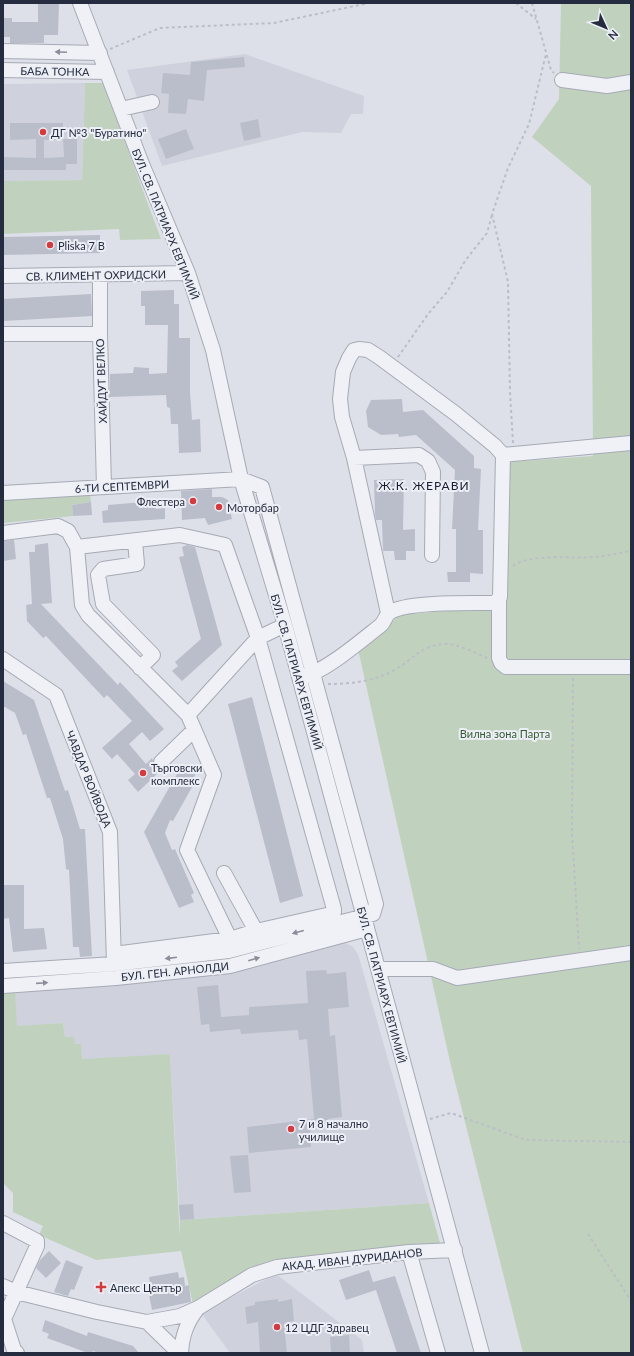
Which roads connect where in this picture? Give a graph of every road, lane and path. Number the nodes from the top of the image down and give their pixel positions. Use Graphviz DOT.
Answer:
graph roads {
  1 [pos="80,3"];
  2 [pos="369,3"];
  3 [pos="516,3"];
  4 [pos="532,3"];
  5 [pos="537,20"];
  6 [pos="3,50"];
  7 [pos="100,53"];
  8 [pos="546,54"];
  9 [pos="3,70"];
  10 [pos="107,72"];
  11 [pos="562,80"];
  12 [pos="631,82"];
  13 [pos="152,102"];
  14 [pos="122,109"];
  15 [pos="492,214"];
  16 [pos="188,273"];
  17 [pos="100,275"];
  18 [pos="3,276"];
  19 [pos="3,334"];
  20 [pos="100,334"];
  21 [pos="391,366"];
  22 [pos="631,443"];
  23 [pos="508,455"];
  24 [pos="354,458"];
  25 [pos="241,479"];
  26 [pos="104,487"];
  27 [pos="3,493"];
  28 [pos="3,533"];
  29 [pos="135,541"];
  30 [pos="77,547"];
  31 [pos="631,551"];
  32 [pos="432,555"];
  33 [pos="501,576"];
  34 [pos="499,601"];
  35 [pos="388,613"];
  36 [pos="285,625"];
  37 [pos="258,638"];
  38 [pos="3,659"];
  39 [pos="501,664"];
  40 [pos="573,667"];
  41 [pos="631,667"];
  42 [pos="140,668"];
  43 [pos="299,678"];
  44 [pos="314,679"];
  45 [pos="188,715"];
  46 [pos="194,730"];
  47 [pos="160,762"];
  48 [pos="224,874"];
  49 [pos="363,915"];
  50 [pos="335,918"];
  51 [pos="367,929"];
  52 [pos="256,931"];
  53 [pos="230,939"];
  54 [pos="631,953"];
  55 [pos="580,960"];
  56 [pos="115,966"];
  57 [pos="378,969"];
  58 [pos="3,972"];
  59 [pos="3,986"];
  60 [pos="419,1122"];
  61 [pos="631,1142"];
  62 [pos="3,1223"];
  63 [pos="588,1234"];
  64 [pos="455,1250"];
  65 [pos="409,1252"];
  66 [pos="3,1286"];
  67 [pos="16,1292"];
  68 [pos="631,1301"];
  69 [pos="198,1308"];
  70 [pos="147,1322"];
  71 [pos="17,1353"];
  72 [pos="180,1353"];
  73 [pos="438,1353"];
  74 [pos="482,1353"];
  1 -- 7 [label="street, БУЛ. СВ. ПАТРИАРХ ЕВТИМИЙ"];
  2 -- 7 [label="path"];
  3 -- 5 [label="path"];
  4 -- 5 [label="path"];
  5 -- 8 [label="path"];
  7 -- 6 [label="street, БАБА ТОНКА, one-way"];
  7 -- 10 [label="street, БУЛ. СВ. ПАТРИАРХ ЕВТИМИЙ"];
  8 -- 11 [label="path"];
  8 -- 15 [label="path"];
  9 -- 10 [label="street, БАБА ТОНКА"];
  10 -- 14 [label="street, БУЛ. СВ. ПАТРИАРХ ЕВТИМИЙ"];
  11 -- 12 [label="street"];
  13 -- 14 [label="street"];
  14 -- 16 [label="street, БУЛ. СВ. ПАТРИАРХ ЕВТИМИЙ"];
  15 -- 21 [label="path"];
  15 -- 23 [label="path"];
  16 -- 17 [label="street, СВ. КЛИМЕНТ ОХРИДСКИ"];
  16 -- 25 [label="street, БУЛ. СВ. ПАТРИАРХ ЕВТИМИЙ"];
  17 -- 18 [label="street, СВ. КЛИМЕНТ ОХРИДСКИ"];
  17 -- 20 [label="street, ХАЙДУТ ВЕЛКО"];
  19 -- 20 [label="street"];
  20 -- 26 [label="street, ХАЙДУТ ВЕЛКО"];
  21 -- 23 [label="street"];
  21 -- 24 [label="street"];
  22 -- 23 [label="street"];
  23 -- 33 [label="street"];
  24 -- 32 [label="street"];
  24 -- 35 [label="street"];
  25 -- 26 [label="street, 6-ТИ СЕПТЕМВРИ"];
  25 -- 36 [label="street, БУЛ. СВ. ПАТРИАРХ ЕВТИМИЙ"];
  25 -- 44 [label="street"];
  26 -- 27 [label="street, 6-ТИ СЕПТЕМВРИ"];
  28 -- 30 [label="street"];
  29 -- 30 [label="street"];
  29 -- 37 [label="street"];
  29 -- 42 [label="street"];
  30 -- 42 [label="street"];
  31 -- 33 [label="path"];
  33 -- 34 [label="street"];
  34 -- 35 [label="street"];
  34 -- 39 [label="street"];
  35 -- 44 [label="street"];
  36 -- 37 [label="street"];
  36 -- 43 [label="street, БУЛ. СВ. ПАТРИАРХ ЕВТИМИЙ"];
  37 -- 45 [label="street"];
  37 -- 50 [label="street"];
  38 -- 56 [label="street, ЧАВДАР ВОЙВОДА"];
  39 -- 40 [label="street"];
  39 -- 44 [label="path"];
  40 -- 41 [label="street"];
  40 -- 55 [label="path"];
  42 -- 45 [label="street"];
  43 -- 44 [label="street"];
  43 -- 49 [label="street, БУЛ. СВ. ПАТРИАРХ ЕВТИМИЙ"];
  44 -- 49 [label="street"];
  45 -- 46 [label="street"];
  46 -- 47 [label="street"];
  46 -- 53 [label="street"];
  48 -- 52 [label="street"];
  49 -- 50 [label="street, БУЛ. ГЕН. АРНОЛДИ"];
  49 -- 51 [label="street, БУЛ. СВ. ПАТРИАРХ ЕВТИМИЙ"];
  50 -- 52 [label="street"];
  50 -- 56 [label="street, БУЛ. ГЕН. АРНОЛДИ, one-way"];
  56 -- 51 [label="street, БУЛ. ГЕН. АРНОЛДИ, one-way"];
  51 -- 57 [label="street, БУЛ. СВ. ПАТРИАРХ ЕВТИМИЙ"];
  52 -- 53 [label="street"];
  53 -- 56 [label="street"];
  54 -- 55 [label="street"];
  55 -- 57 [label="street"];
  56 -- 58 [label="street, БУЛ. ГЕН. АРНОЛДИ"];
  59 -- 56 [label="street, БУЛ. ГЕН. АРНОЛДИ, one-way"];
  57 -- 60 [label="street, БУЛ. СВ. ПАТРИАРХ ЕВТИМИЙ"];
  60 -- 61 [label="path"];
  60 -- 64 [label="street, БУЛ. СВ. ПАТРИАРХ ЕВТИМИЙ"];
  62 -- 67 [label="street"];
  63 -- 68 [label="path"];
  64 -- 65 [label="street, АКАД. ИВАН ДУРИДАНОВ"];
  64 -- 74 [label="street, БУЛ. СВ. ПАТРИАРХ ЕВТИМИЙ"];
  65 -- 69 [label="street, АКАД. ИВАН ДУРИДАНОВ"];
  65 -- 73 [label="street"];
  66 -- 67 [label="street, АКАД. ИВАН ДУРИДАНОВ"];
  67 -- 70 [label="street, АКАД. ИВАН ДУРИДАНОВ"];
  67 -- 71 [label="street"];
  69 -- 70 [label="street, АКАД. ИВАН ДУРИДАНОВ"];
  69 -- 72 [label="street"];
  70 -- 72 [label="street"];
}
